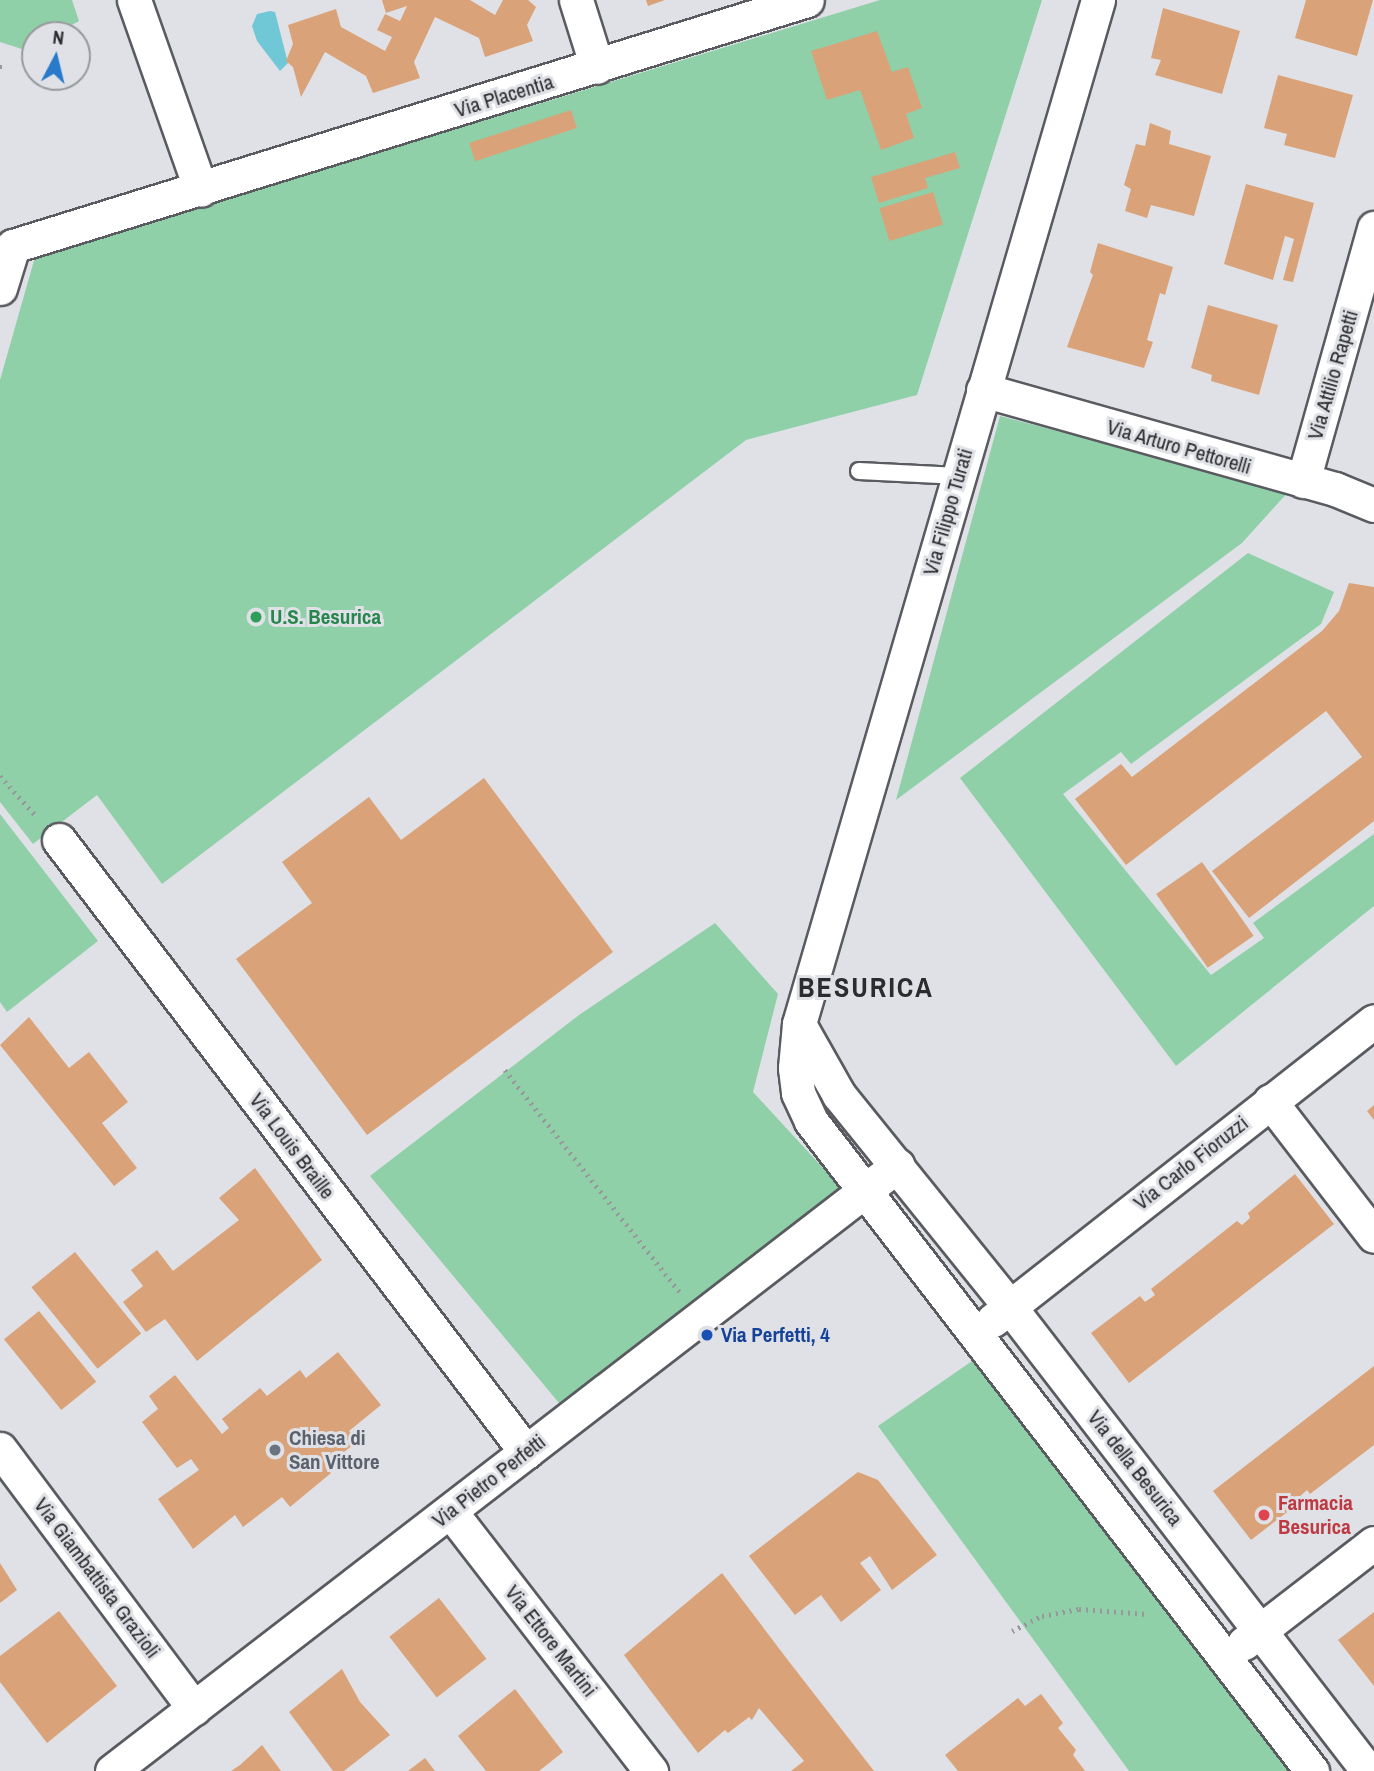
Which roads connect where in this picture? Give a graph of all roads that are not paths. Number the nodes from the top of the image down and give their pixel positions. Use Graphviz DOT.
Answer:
graph roads {
  1 [pos="134,0"];
  2 [pos="576,0"];
  3 [pos="807,0"];
  4 [pos="1098,0"];
  5 [pos="597,67"];
  6 [pos="201,190"];
  7 [pos="1374,228"];
  8 [pos="0,288"];
  9 [pos="983,390"];
  10 [pos="859,471"];
  11 [pos="959,477"];
  12 [pos="1303,481"];
  13 [pos="1374,505"];
  14 [pos="59,841"];
  15 [pos="1374,1021"];
  16 [pos="799,1024"];
  17 [pos="1270,1101"];
  18 [pos="898,1165"];
  19 [pos="865,1191"];
  20 [pos="1374,1236"];
  21 [pos="1009,1306"];
  22 [pos="977,1335"];
  23 [pos="0,1449"];
  24 [pos="526,1452"];
  25 [pos="450,1511"];
  26 [pos="1374,1543"];
  27 [pos="1261,1629"];
  28 [pos="1226,1657"];
  29 [pos="194,1708"];
  30 [pos="647,1770"];
  31 [pos="112,1771"];
  32 [pos="1312,1771"];
  33 [pos="1367,1771"];
  1 -- 6 [label="street"];
  2 -- 5 [label="street"];
  3 -- 5 [label="street, Via Placentia"];
  4 -- 9 [label="street, Via Filippo Turati"];
  5 -- 6 [label="street, Via Placentia"];
  6 -- 8 [label="street"];
  7 -- 12 [label="street, Via Attilio Rapetti"];
  9 -- 11 [label="street, Via Filippo Turati"];
  9 -- 12 [label="street, Via Arturo Pettorelli"];
  10 -- 11 [label="lane"];
  11 -- 16 [label="street, Via Filippo Turati"];
  12 -- 13 [label="street, Via Arturo Pettorelli"];
  14 -- 24 [label="street, Via Louis Braille"];
  15 -- 17 [label="street, Via Carlo Fioruzzi"];
  16 -- 18 [label="street, Via della Besurica"];
  16 -- 19 [label="street, Via della Besurica"];
  17 -- 20 [label="street"];
  17 -- 21 [label="street, Via Carlo Fioruzzi"];
  18 -- 19 [label="street"];
  18 -- 21 [label="street, Via della Besurica"];
  19 -- 22 [label="street, Via della Besurica"];
  19 -- 24 [label="street, Via Pietro Perfetti"];
  21 -- 22 [label="street"];
  21 -- 27 [label="street, Via della Besurica"];
  22 -- 28 [label="street, Via della Besurica"];
  23 -- 29 [label="street, Via Giambattista Grazioli"];
  24 -- 25 [label="street, Via Pietro Perfetti"];
  25 -- 29 [label="street, Via Pietro Perfetti"];
  25 -- 30 [label="street, Via Ettore Martini"];
  26 -- 27 [label="street"];
  27 -- 28 [label="street"];
  27 -- 33 [label="street, Via della Besurica"];
  28 -- 32 [label="street, Via della Besurica"];
  29 -- 31 [label="street, Via Pietro Perfetti"];
}
